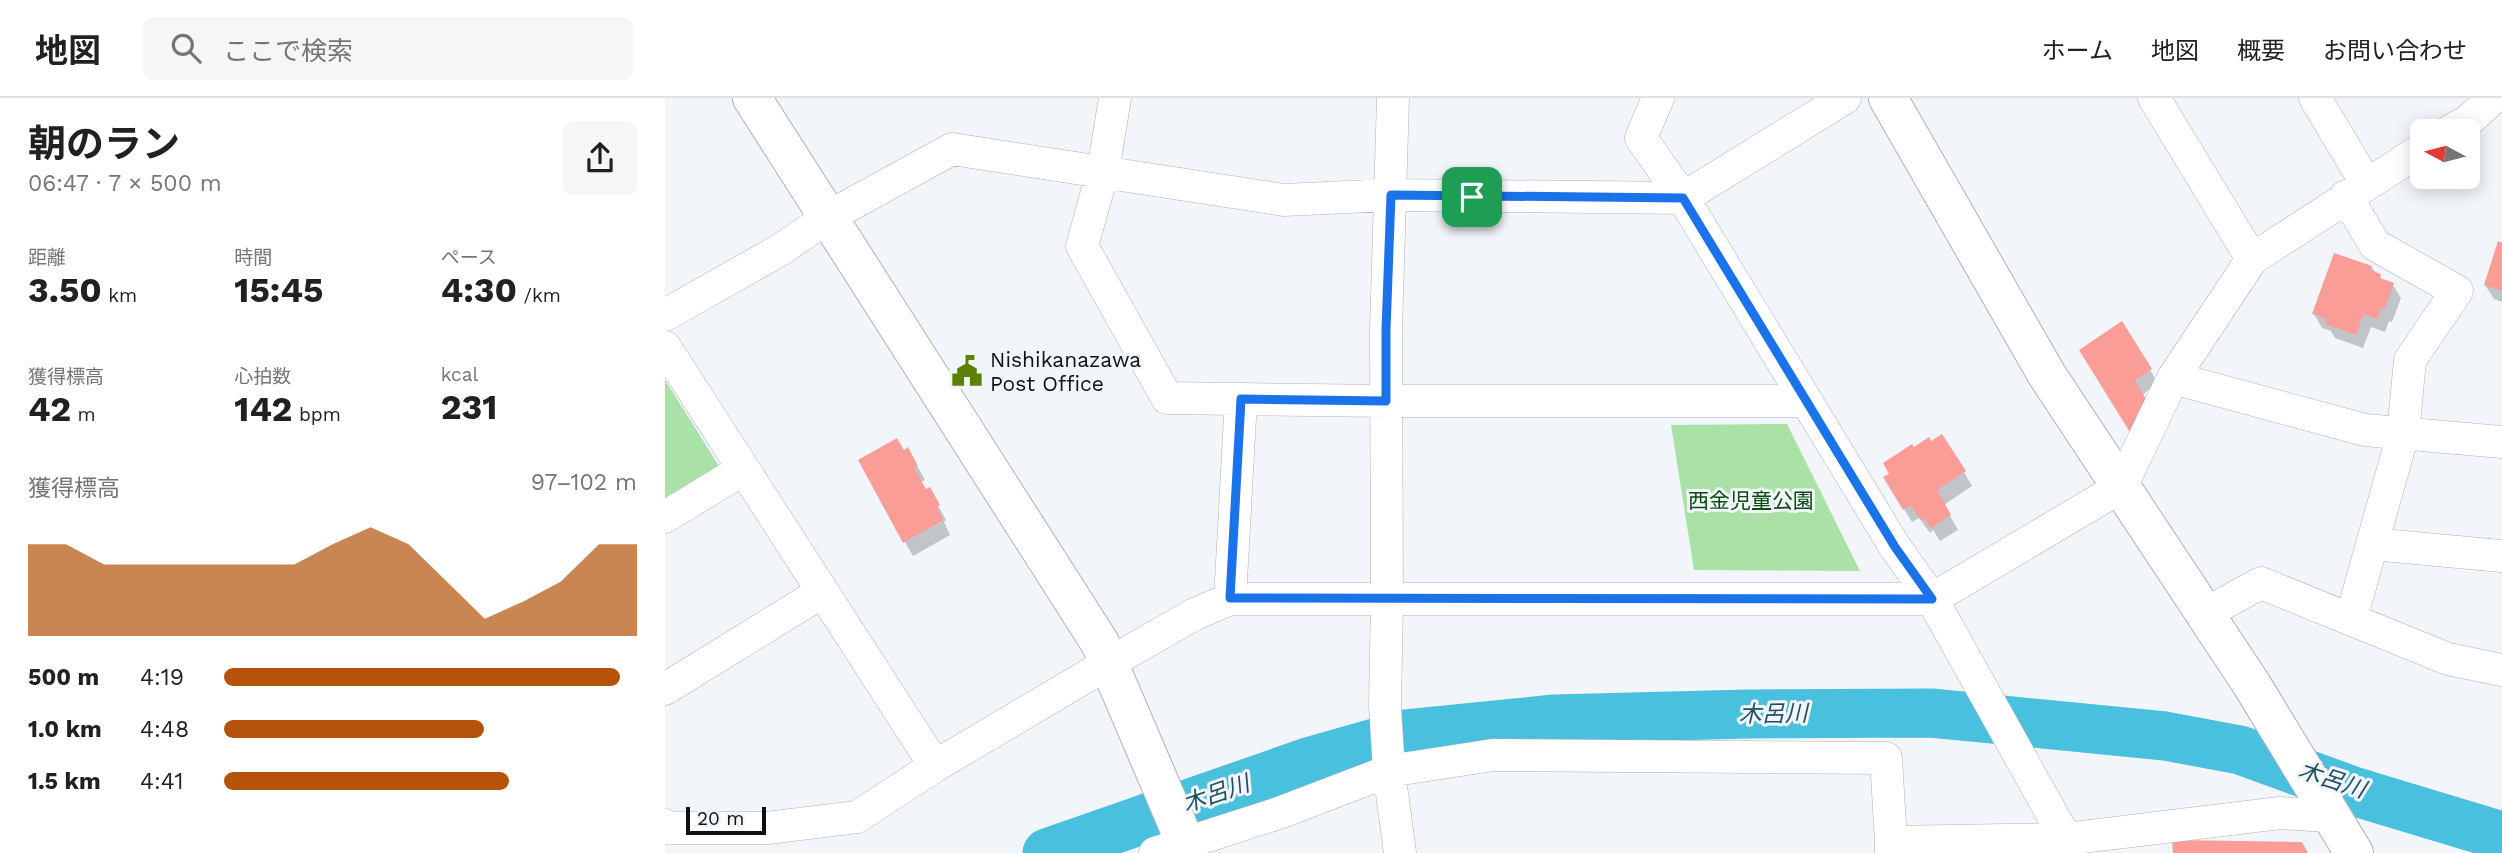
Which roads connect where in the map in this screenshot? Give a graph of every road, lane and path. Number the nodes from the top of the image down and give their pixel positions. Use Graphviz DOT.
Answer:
graph roads {
  1 [pos="752,98"];
  2 [pos="1115,98"];
  3 [pos="1393,98"];
  4 [pos="1658,98"];
  5 [pos="1845,98"];
  6 [pos="1888,98"];
  7 [pos="2154,98"];
  8 [pos="2315,98"];
  9 [pos="2493,98"];
  10 [pos="2470,119"];
  11 [pos="2410,156"];
  12 [pos="1103,171"];
  13 [pos="2356,190"];
  14 [pos="1391,195"];
  15 [pos="1683,198"];
  16 [pos="828,217"];
  17 [pos="2252,259"];
  18 [pos="665,315"];
  19 [pos="665,347"];
  20 [pos="2173,378"];
  21 [pos="1241,399"];
  22 [pos="1386,401"];
  23 [pos="1806,401"];
  24 [pos="2403,434"];
  25 [pos="2502,442"];
  26 [pos="742,470"];
  27 [pos="2121,487"];
  28 [pos="665,517"];
  29 [pos="2372,544"];
  30 [pos="2502,556"];
  31 [pos="822,592"];
  32 [pos="1230,598"];
  33 [pos="1387,598"];
  34 [pos="1932,599"];
  35 [pos="2204,614"];
  36 [pos="2351,619"];
  37 [pos="1109,663"];
  38 [pos="2502,670"];
  39 [pos="665,689"];
  40 [pos="1389,764"];
  41 [pos="935,766"];
  42 [pos="2325,805"];
  43 [pos="665,825"];
  44 [pos="1176,845"];
  45 [pos="2066,846"];
  46 [pos="1891,848"];
  47 [pos="1400,853"];
  48 [pos="2354,853"];
  1 -- 16 [label="street"];
  2 -- 12 [label="street"];
  3 -- 14 [label="street"];
  4 -- 15 [label="street"];
  5 -- 15 [label="street"];
  6 -- 27 [label="street"];
  7 -- 17 [label="street"];
  8 -- 13 [label="street"];
  9 -- 10 [label="street"];
  11 -- 13 [label="street"];
  12 -- 14 [label="street"];
  12 -- 16 [label="street"];
  12 -- 21 [label="street"];
  13 -- 17 [label="street"];
  13 -- 24 [label="street"];
  14 -- 15 [label="street"];
  14 -- 22 [label="street"];
  15 -- 23 [label="street"];
  16 -- 18 [label="street"];
  16 -- 37 [label="street"];
  17 -- 20 [label="street"];
  19 -- 26 [label="street"];
  20 -- 24 [label="street"];
  20 -- 27 [label="street"];
  21 -- 22 [label="street"];
  21 -- 32 [label="street"];
  22 -- 23 [label="street"];
  22 -- 33 [label="street"];
  23 -- 34 [label="street"];
  24 -- 25 [label="street"];
  24 -- 29 [label="street"];
  26 -- 28 [label="street"];
  26 -- 31 [label="street"];
  27 -- 34 [label="street"];
  27 -- 35 [label="street"];
  29 -- 30 [label="street"];
  29 -- 36 [label="street"];
  31 -- 39 [label="street"];
  31 -- 41 [label="street"];
  32 -- 33 [label="street"];
  32 -- 37 [label="street"];
  33 -- 34 [label="street"];
  33 -- 40 [label="street"];
  34 -- 45 [label="street"];
  35 -- 36 [label="street"];
  35 -- 42 [label="street"];
  36 -- 38 [label="street"];
  37 -- 41 [label="street"];
  37 -- 44 [label="street"];
  40 -- 44 [label="street"];
  40 -- 46 [label="street"];
  40 -- 47 [label="street"];
  41 -- 43 [label="street"];
  42 -- 45 [label="street"];
  42 -- 48 [label="street"];
  45 -- 46 [label="street"];
}
